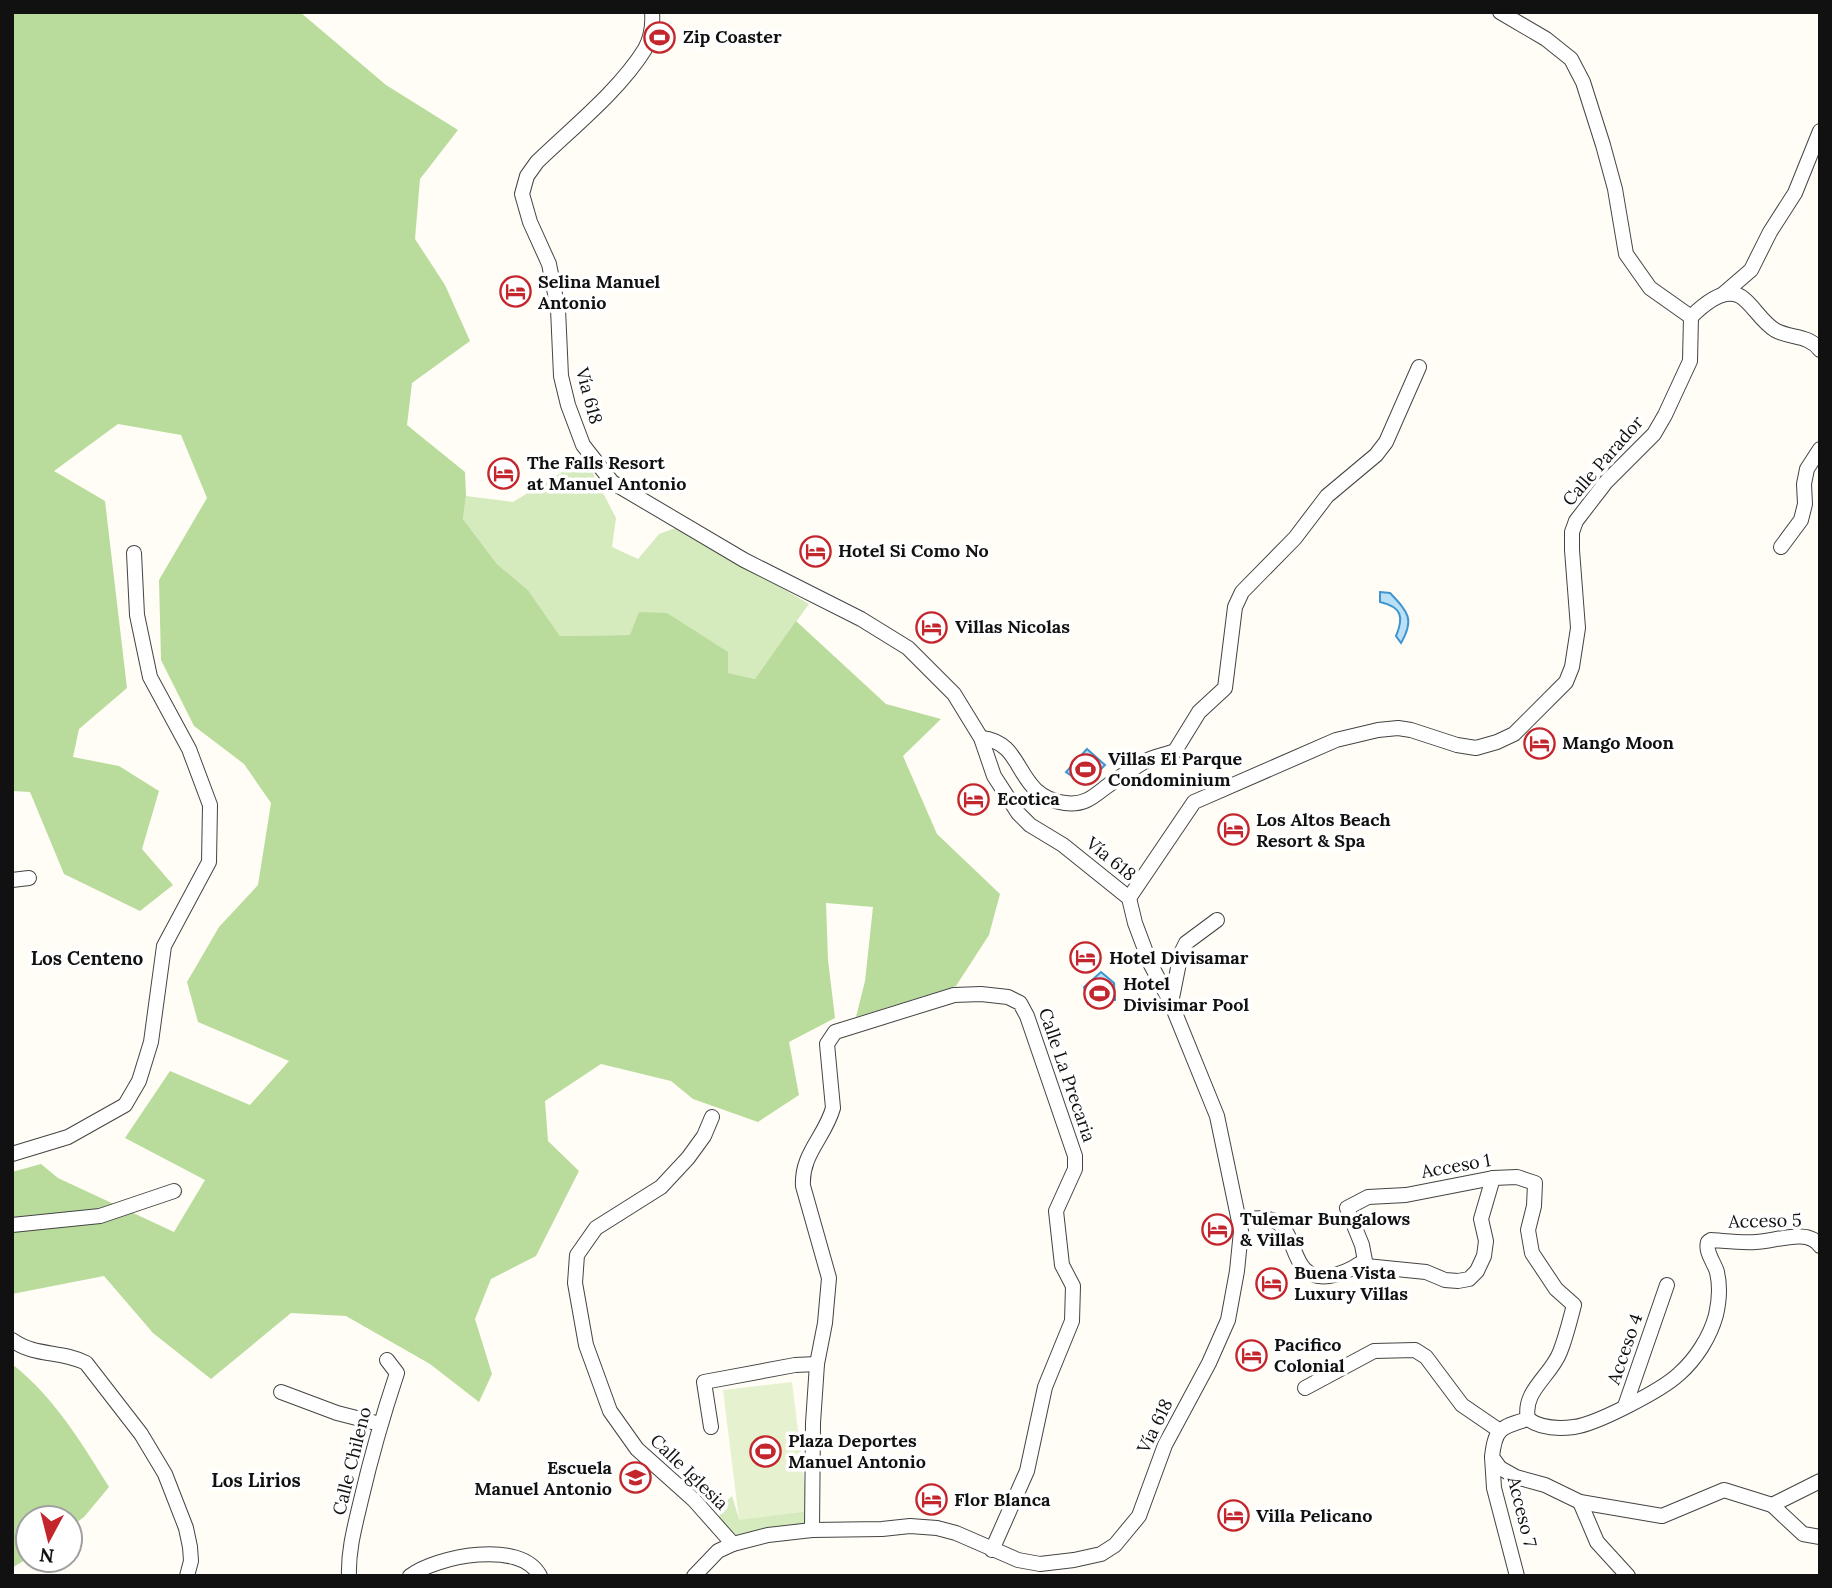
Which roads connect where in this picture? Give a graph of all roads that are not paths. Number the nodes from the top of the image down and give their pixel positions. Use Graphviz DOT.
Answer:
graph roads {
  1 [pos="652,12"];
  2 [pos="1500,12"];
  3 [pos="1820,131"];
  4 [pos="1721,296"];
  5 [pos="1691,317"];
  6 [pos="1820,350"];
  7 [pos="1419,367"];
  8 [pos="1820,449"];
  9 [pos="1781,547"];
  10 [pos="134,553"];
  11 [pos="981,738"];
  12 [pos="29,878"];
  13 [pos="12,880"];
  14 [pos="1129,898"];
  15 [pos="1217,920"];
  16 [pos="1171,1003"];
  17 [pos="712,1117"];
  18 [pos="12,1154"];
  19 [pos="1493,1178"];
  20 [pos="174,1191"];
  21 [pos="1239,1219"];
  22 [pos="12,1225"];
  23 [pos="1820,1246"];
  24 [pos="1366,1266"];
  25 [pos="1667,1285"];
  26 [pos="12,1340"];
  27 [pos="387,1360"];
  28 [pos="817,1364"];
  29 [pos="1305,1388"];
  30 [pos="281,1392"];
  31 [pos="1625,1406"];
  32 [pos="1528,1419"];
  33 [pos="380,1424"];
  34 [pos="711,1427"];
  35 [pos="1500,1431"];
  36 [pos="1492,1457"];
  37 [pos="1820,1481"];
  38 [pos="1580,1502"];
  39 [pos="1772,1505"];
  40 [pos="812,1530"];
  41 [pos="1820,1537"];
  42 [pos="733,1544"];
  43 [pos="992,1550"];
  44 [pos="187,1576"];
  45 [pos="349,1576"];
  46 [pos="410,1576"];
  47 [pos="540,1576"];
  48 [pos="694,1576"];
  49 [pos="1517,1576"];
  50 [pos="1628,1576"];
  1 -- 11 [label="street, Vía 618"];
  2 -- 5 [label="street"];
  3 -- 4 [label="street"];
  4 -- 5 [label="street"];
  4 -- 6 [label="street"];
  5 -- 14 [label="street, Calle Parador"];
  7 -- 11 [label="street"];
  8 -- 9 [label="street"];
  10 -- 18 [label="street"];
  11 -- 14 [label="street, Vía 618"];
  12 -- 13 [label="street"];
  14 -- 16 [label="street, Vía 618"];
  15 -- 16 [label="street"];
  16 -- 21 [label="street, Vía 618"];
  17 -- 42 [label="street, Calle Iglesia"];
  19 -- 24 [label="street, Acceso 1"];
  19 -- 24 [label="street"];
  19 -- 32 [label="street, Acceso 1"];
  20 -- 22 [label="street"];
  21 -- 24 [label="street"];
  21 -- 43 [label="street, Vía 618"];
  23 -- 31 [label="street, Acceso 5"];
  25 -- 31 [label="street, Acceso 4"];
  26 -- 44 [label="street"];
  27 -- 33 [label="street, Calle Chileno"];
  28 -- 34 [label="street"];
  28 -- 40 [label="street, Calle La Precaria"];
  28 -- 43 [label="street, Calle La Precaria"];
  29 -- 35 [label="street"];
  30 -- 33 [label="street"];
  31 -- 32 [label="street, Acceso 4"];
  32 -- 35 [label="street"];
  33 -- 45 [label="street, Calle Chileno"];
  35 -- 36 [label="street"];
  36 -- 38 [label="street"];
  36 -- 49 [label="street, Acceso 7"];
  37 -- 39 [label="street"];
  38 -- 39 [label="street"];
  38 -- 50 [label="street"];
  39 -- 41 [label="street"];
  40 -- 42 [label="street, Vía 618"];
  40 -- 43 [label="street, Vía 618"];
  42 -- 48 [label="street, Vía 618"];
  46 -- 47 [label="street"];
}
